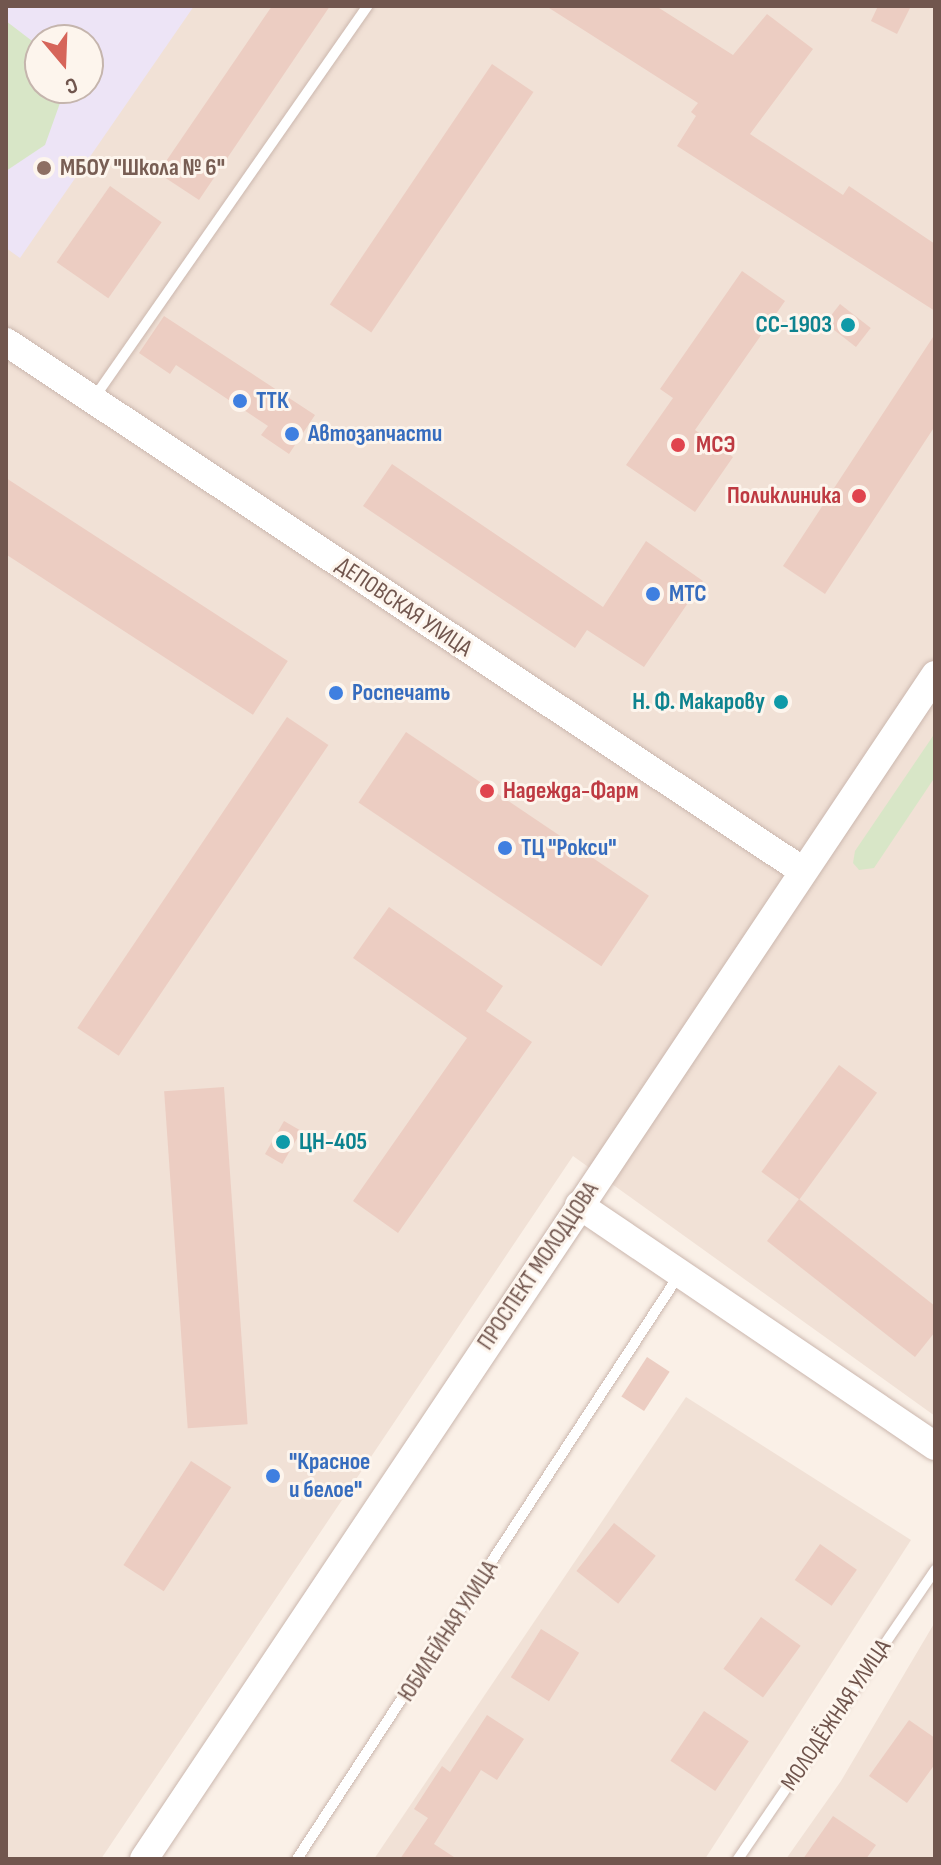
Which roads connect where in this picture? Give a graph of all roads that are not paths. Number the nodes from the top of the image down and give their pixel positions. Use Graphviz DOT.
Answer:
graph roads {
  1 [pos="367,6"];
  2 [pos="6,342"];
  3 [pos="93,400"];
  4 [pos="935,675"];
  5 [pos="803,871"];
  6 [pos="579,1205"];
  7 [pos="680,1274"];
  8 [pos="935,1446"];
  9 [pos="935,1570"];
  10 [pos="144,1859"];
  11 [pos="297,1859"];
  12 [pos="738,1859"];
  1 -- 3 [label="lane"];
  2 -- 3 [label="main road, ДЕПОВСКАЯ УЛИЦА"];
  3 -- 5 [label="main road, ДЕПОВСКАЯ УЛИЦА"];
  4 -- 5 [label="main road, ПРОСПЕКТ МОЛОДЦОВА"];
  5 -- 6 [label="main road, ПРОСПЕКТ МОЛОДЦОВА"];
  6 -- 7 [label="main road"];
  6 -- 10 [label="main road, ПРОСПЕКТ МОЛОДЦОВА"];
  7 -- 8 [label="main road"];
  7 -- 11 [label="lane, ЮБИЛЕЙНАЯ УЛИЦА"];
  9 -- 12 [label="lane, МОЛОДЁЖНАЯ УЛИЦА"];
}
